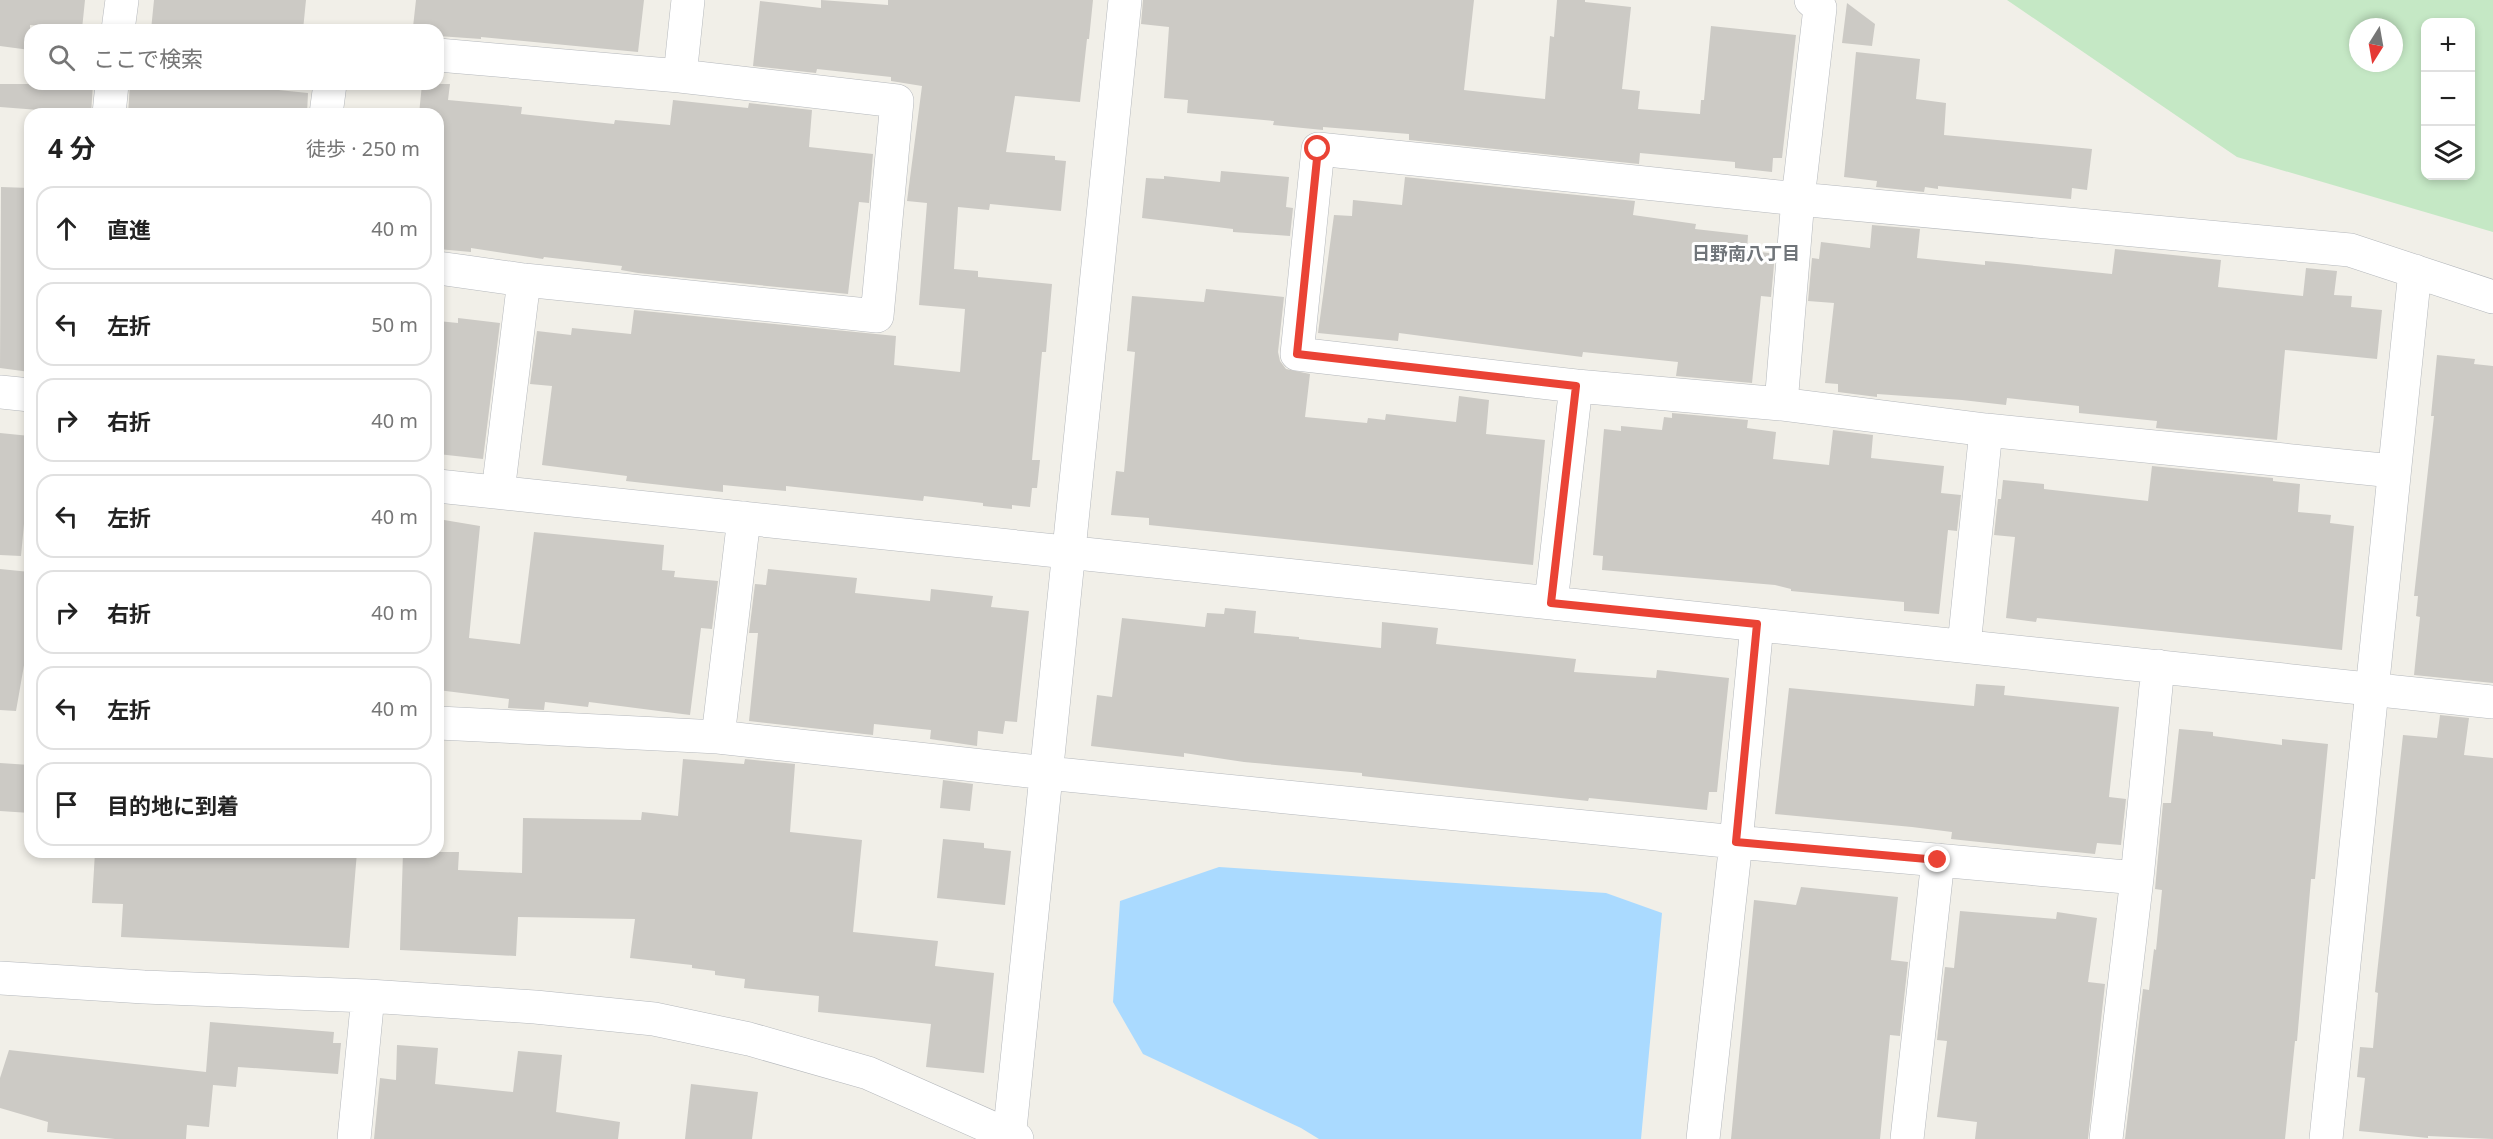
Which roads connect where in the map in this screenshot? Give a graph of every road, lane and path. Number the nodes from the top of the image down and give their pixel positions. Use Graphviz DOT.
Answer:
graph roads {
  1 [pos="122,0"];
  2 [pos="688,0"];
  3 [pos="1125,0"];
  4 [pos="1811,0"];
  5 [pos="119,24"];
  6 [pos="444,56"];
  7 [pos="680,76"];
  8 [pos="111,90"];
  9 [pos="329,90"];
  10 [pos="110,108"];
  11 [pos="327,108"];
  12 [pos="1798,199"];
  13 [pos="444,269"];
  14 [pos="2415,271"];
  15 [pos="524,280"];
  16 [pos="2493,297"];
  17 [pos="1576,386"];
  18 [pos="0,392"];
  19 [pos="24,395"];
  20 [pos="1781,404"];
  21 [pos="1986,430"];
  22 [pos="2393,471"];
  23 [pos="444,487"];
  24 [pos="498,492"];
  25 [pos="744,518"];
  26 [pos="1069,552"];
  27 [pos="1551,603"];
  28 [pos="1757,624"];
  29 [pos="1964,646"];
  30 [pos="2158,666"];
  31 [pos="2372,689"];
  32 [pos="2493,702"];
  33 [pos="444,723"];
  34 [pos="718,737"];
  35 [pos="1047,773"];
  36 [pos="1736,842"];
  37 [pos="1938,860"];
  38 [pos="2137,879"];
  39 [pos="0,978"];
  40 [pos="368,996"];
  41 [pos="1012,1138"];
  42 [pos="354,1139"];
  43 [pos="1703,1139"];
  44 [pos="1906,1139"];
  45 [pos="2106,1139"];
  46 [pos="2326,1139"];
  1 -- 5 [label="street"];
  2 -- 7 [label="street"];
  3 -- 26 [label="street"];
  4 -- 12 [label="street"];
  6 -- 7 [label="street"];
  7 -- 15 [label="street"];
  8 -- 10 [label="street"];
  9 -- 11 [label="street"];
  12 -- 14 [label="street"];
  12 -- 17 [label="street"];
  12 -- 20 [label="street"];
  13 -- 15 [label="street"];
  14 -- 16 [label="street"];
  14 -- 22 [label="street"];
  15 -- 24 [label="street"];
  17 -- 20 [label="street"];
  17 -- 27 [label="street"];
  18 -- 19 [label="street"];
  20 -- 21 [label="street"];
  21 -- 22 [label="street"];
  21 -- 29 [label="street"];
  22 -- 31 [label="street"];
  23 -- 24 [label="street"];
  24 -- 25 [label="street"];
  25 -- 26 [label="street"];
  25 -- 34 [label="street"];
  26 -- 27 [label="street"];
  26 -- 35 [label="street"];
  27 -- 28 [label="street"];
  28 -- 29 [label="street"];
  28 -- 36 [label="street"];
  29 -- 30 [label="street"];
  30 -- 31 [label="street"];
  30 -- 38 [label="street"];
  31 -- 32 [label="street"];
  31 -- 46 [label="street"];
  33 -- 34 [label="street"];
  34 -- 35 [label="street"];
  35 -- 36 [label="street"];
  35 -- 41 [label="street"];
  36 -- 37 [label="street"];
  36 -- 43 [label="street"];
  37 -- 38 [label="street"];
  37 -- 44 [label="street"];
  38 -- 45 [label="street"];
  39 -- 40 [label="street"];
  40 -- 41 [label="street"];
  40 -- 42 [label="street"];
}
